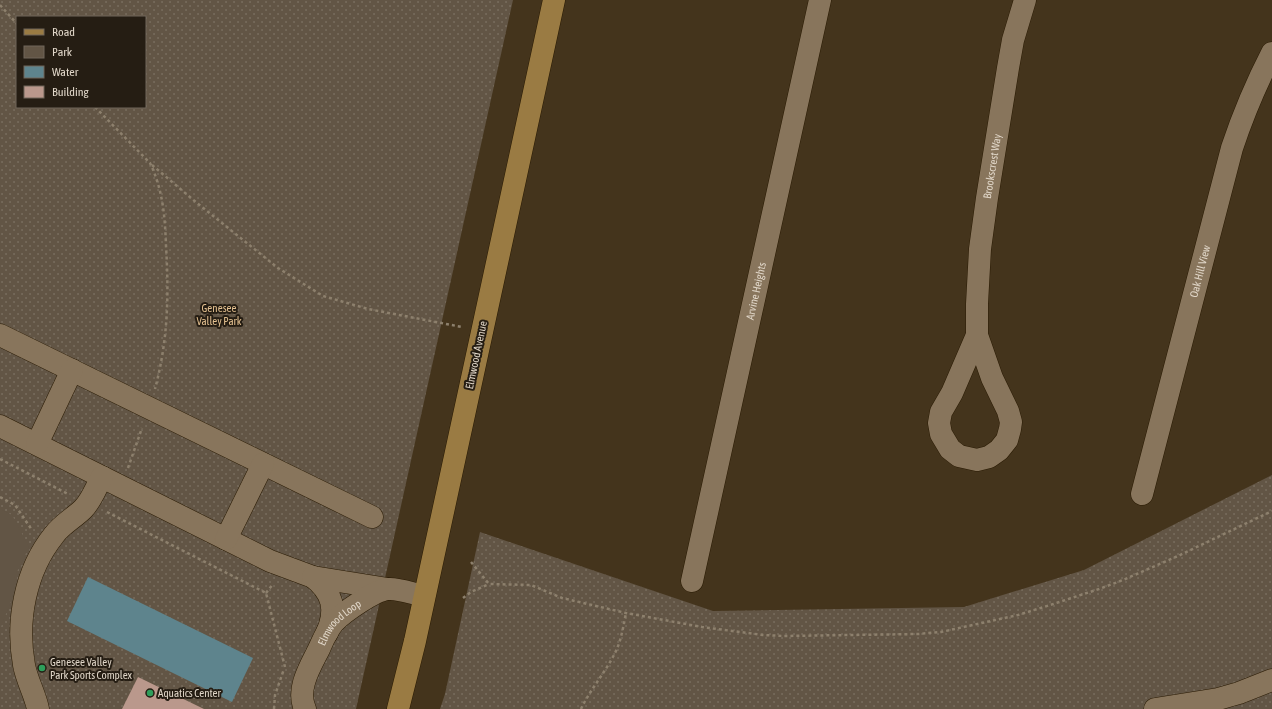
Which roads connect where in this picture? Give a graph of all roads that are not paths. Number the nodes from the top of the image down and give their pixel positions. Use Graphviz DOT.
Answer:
graph roads {
  1 [pos="554,0"];
  2 [pos="820,0"];
  3 [pos="1025,0"];
  4 [pos="1272,54"];
  5 [pos="0,335"];
  6 [pos="977,335"];
  7 [pos="72,370"];
  8 [pos="0,426"];
  9 [pos="37,444"];
  10 [pos="263,464"];
  11 [pos="110,481"];
  12 [pos="1142,494"];
  13 [pos="372,516"];
  14 [pos="226,539"];
  15 [pos="312,577"];
  16 [pos="692,581"];
  17 [pos="388,589"];
  18 [pos="424,596"];
  19 [pos="327,633"];
  20 [pos="1272,680"];
  21 [pos="38,709"];
  22 [pos="305,709"];
  23 [pos="398,709"];
  24 [pos="1155,709"];
  1 -- 18 [label="main road, Elmwood Avenue"];
  2 -- 16 [label="street, Arvine Heights"];
  3 -- 6 [label="street, Brookscrest Way"];
  4 -- 12 [label="street, Oak Hill View"];
  5 -- 7 [label="street"];
  6 -- 6 [label="street, Brookscrest Way"];
  7 -- 9 [label="street"];
  7 -- 10 [label="street"];
  8 -- 9 [label="street"];
  9 -- 11 [label="street"];
  10 -- 13 [label="street"];
  10 -- 14 [label="street"];
  11 -- 14 [label="street"];
  11 -- 21 [label="street"];
  14 -- 15 [label="street"];
  15 -- 17 [label="street"];
  15 -- 19 [label="street"];
  17 -- 18 [label="street"];
  17 -- 19 [label="street, Elmwood Loop"];
  18 -- 23 [label="main road, Elmwood Avenue"];
  19 -- 22 [label="street, Elmwood Loop"];
  20 -- 24 [label="street"];
}
